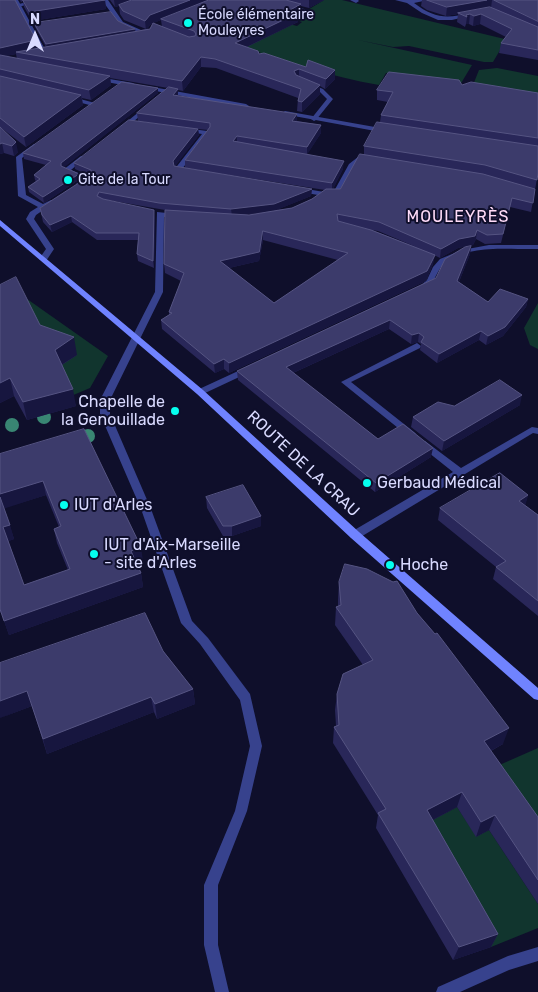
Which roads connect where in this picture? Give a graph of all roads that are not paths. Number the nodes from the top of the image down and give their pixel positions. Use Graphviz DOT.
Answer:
graph roads {
  1 [pos="43,0"];
  2 [pos="105,0"];
  3 [pos="262,0"];
  4 [pos="398,0"];
  5 [pos="425,0"];
  6 [pos="17,2"];
  7 [pos="409,2"];
  8 [pos="122,9"];
  9 [pos="305,10"];
  10 [pos="113,12"];
  11 [pos="104,13"];
  12 [pos="477,13"];
  13 [pos="38,23"];
  14 [pos="29,24"];
  15 [pos="152,28"];
  16 [pos="148,35"];
  17 [pos="138,36"];
  18 [pos="54,51"];
  19 [pos="44,53"];
  20 [pos="36,54"];
  21 [pos="93,78"];
  22 [pos="298,82"];
  23 [pos="121,83"];
  24 [pos="114,88"];
  25 [pos="167,92"];
  26 [pos="65,97"];
  27 [pos="160,97"];
  28 [pos="100,98"];
  29 [pos="154,103"];
  30 [pos="92,104"];
  31 [pos="255,108"];
  32 [pos="85,109"];
  33 [pos="275,112"];
  34 [pos="314,119"];
  35 [pos="129,122"];
  36 [pos="139,124"];
  37 [pos="178,129"];
  38 [pos="398,132"];
  39 [pos="113,134"];
  40 [pos="40,141"];
  41 [pos="19,146"];
  42 [pos="90,152"];
  43 [pos="22,155"];
  44 [pos="383,163"];
  45 [pos="342,164"];
  46 [pos="351,165"];
  47 [pos="195,172"];
  48 [pos="286,187"];
  49 [pos="74,188"];
  50 [pos="324,194"];
  51 [pos="58,198"];
  52 [pos="310,204"];
  53 [pos="43,207"];
  54 [pos="152,213"];
  55 [pos="160,214"];
  56 [pos="186,216"];
  57 [pos="0,222"];
  58 [pos="538,247"];
  59 [pos="43,259"];
  60 [pos="413,292"];
  61 [pos="135,339"];
  62 [pos="417,346"];
  63 [pos="261,363"];
  64 [pos="200,392"];
  65 [pos="538,431"];
  66 [pos="461,473"];
  67 [pos="355,534"];
  68 [pos="538,695"];
  69 [pos="538,954"];
  70 [pos="222,992"];
  71 [pos="443,992"];
  1 -- 6 [label="street"];
  2 -- 10 [label="street"];
  3 -- 9 [label="street"];
  4 -- 7 [label="street"];
  5 -- 7 [label="street"];
  6 -- 14 [label="street"];
  7 -- 12 [label="street"];
  8 -- 10 [label="street"];
  10 -- 11 [label="street"];
  10 -- 16 [label="street"];
  13 -- 14 [label="street"];
  14 -- 19 [label="street"];
  15 -- 16 [label="street"];
  16 -- 17 [label="street"];
  18 -- 19 [label="street"];
  19 -- 20 [label="street"];
  21 -- 23 [label="street"];
  22 -- 34 [label="street"];
  23 -- 24 [label="street"];
  23 -- 25 [label="street"];
  25 -- 27 [label="street"];
  25 -- 31 [label="street"];
  26 -- 30 [label="street"];
  28 -- 30 [label="street"];
  29 -- 35 [label="street"];
  30 -- 32 [label="street"];
  33 -- 34 [label="street"];
  34 -- 38 [label="street"];
  35 -- 36 [label="street"];
  35 -- 39 [label="street"];
  37 -- 47 [label="street"];
  40 -- 43 [label="street"];
  41 -- 43 [label="street"];
  42 -- 49 [label="street"];
  43 -- 53 [label="street"];
  44 -- 46 [label="street"];
  45 -- 46 [label="street"];
  46 -- 50 [label="street"];
  48 -- 50 [label="street"];
  50 -- 52 [label="street"];
  51 -- 53 [label="street"];
  53 -- 59 [label="street"];
  54 -- 55 [label="street"];
  55 -- 56 [label="street"];
  55 -- 61 [label="street"];
  57 -- 59 [label="main road, ROUTE DE LA CRAU"];
  58 -- 60 [label="street"];
  59 -- 61 [label="main road, ROUTE DE LA CRAU"];
  61 -- 64 [label="main road, ROUTE DE LA CRAU"];
  61 -- 70 [label="street"];
  62 -- 66 [label="street"];
  63 -- 64 [label="street"];
  64 -- 67 [label="main road, ROUTE DE LA CRAU"];
  65 -- 66 [label="street"];
  66 -- 67 [label="street"];
  67 -- 68 [label="main road, ROUTE DE LA CRAU"];
  69 -- 71 [label="street"];
}
